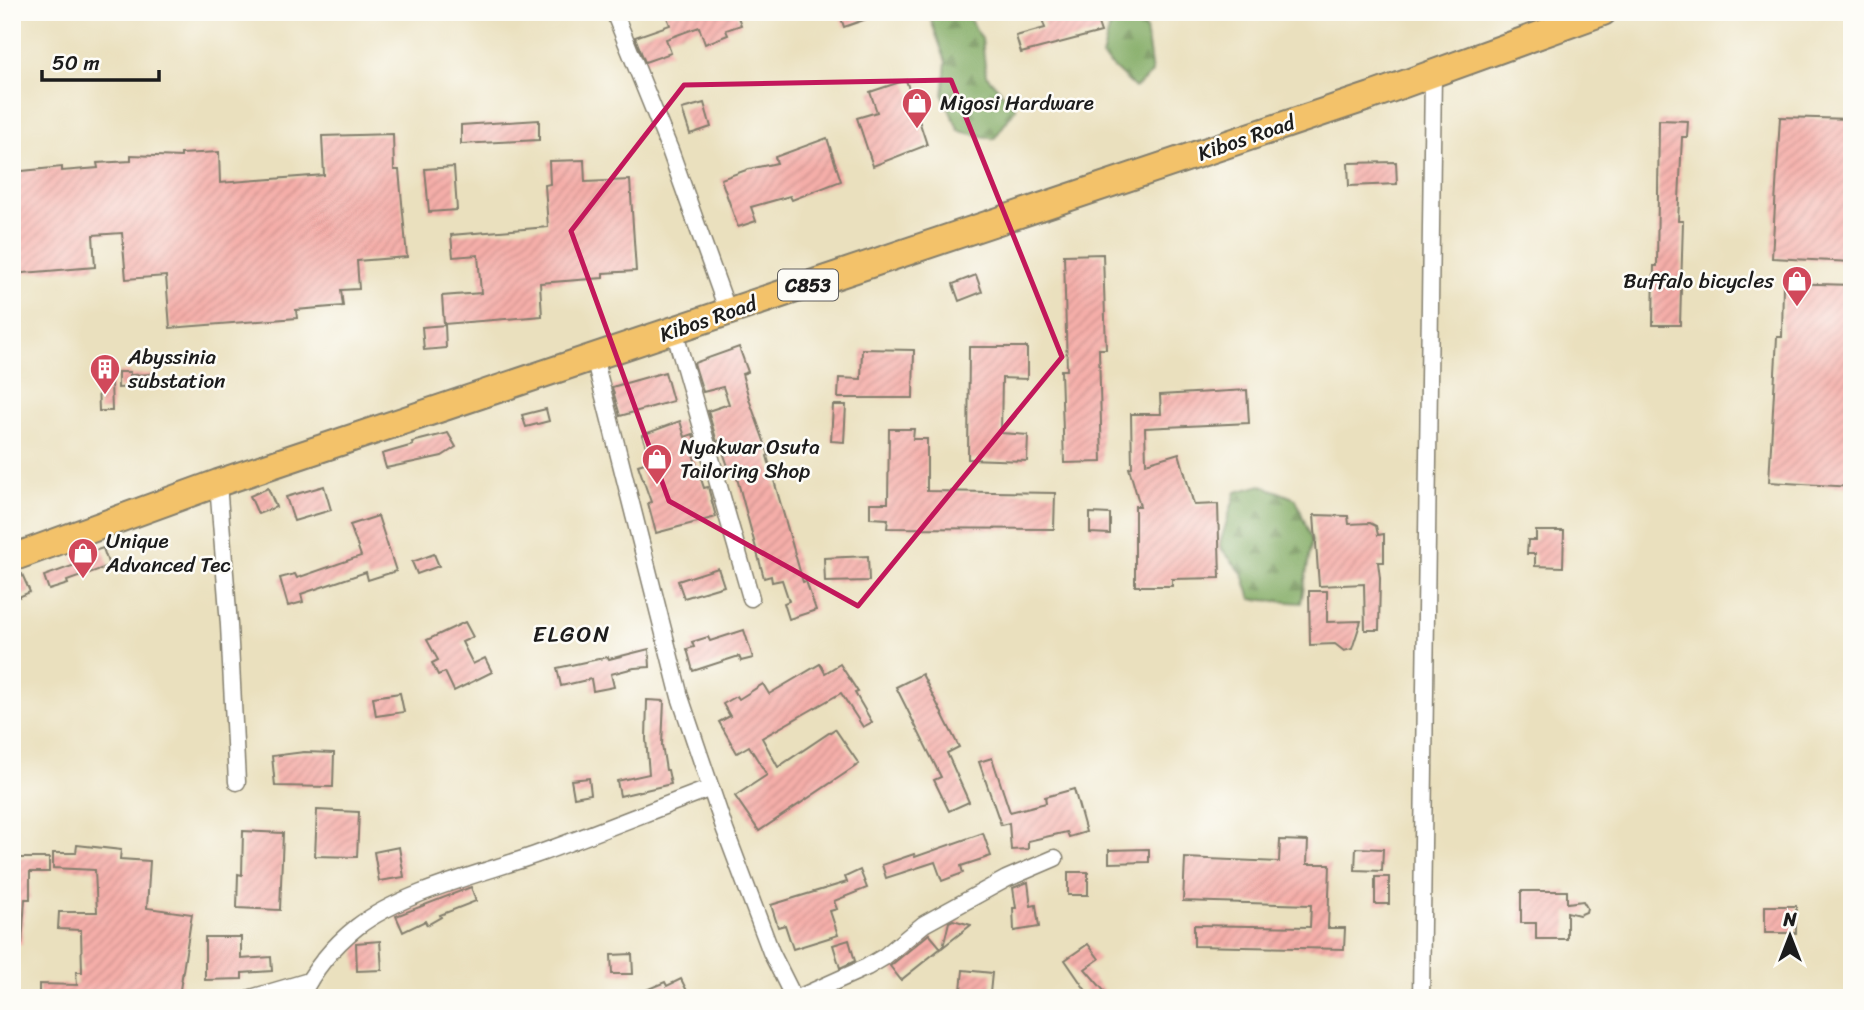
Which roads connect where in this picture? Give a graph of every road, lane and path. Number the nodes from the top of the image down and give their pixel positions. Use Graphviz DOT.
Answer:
graph roads {
  1 [pos="1603,12"];
  2 [pos="615,13"];
  3 [pos="1433,73"];
  4 [pos="728,312"];
  5 [pos="674,330"];
  6 [pos="594,357"];
  7 [pos="218,483"];
  8 [pos="12,558"];
  9 [pos="751,598"];
  10 [pos="237,782"];
  11 [pos="711,788"];
  12 [pos="1055,858"];
  13 [pos="309,981"];
  14 [pos="251,998"];
  15 [pos="300,998"];
  16 [pos="796,998"];
  17 [pos="1421,998"];
  1 -- 3 [label="main road, Kibos Road / C853"];
  2 -- 4 [label="street"];
  3 -- 4 [label="main road, Kibos Road / C853"];
  3 -- 17 [label="street"];
  4 -- 5 [label="main road, Kibos Road / C853"];
  5 -- 6 [label="main road, Kibos Road / C853"];
  5 -- 9 [label="street"];
  6 -- 7 [label="main road, Kibos Road / C853"];
  6 -- 11 [label="street"];
  7 -- 8 [label="main road, Kibos Road / C853"];
  7 -- 10 [label="street"];
  11 -- 13 [label="street"];
  11 -- 16 [label="street"];
  12 -- 16 [label="street"];
  13 -- 14 [label="street"];
  13 -- 15 [label="street"];
}
